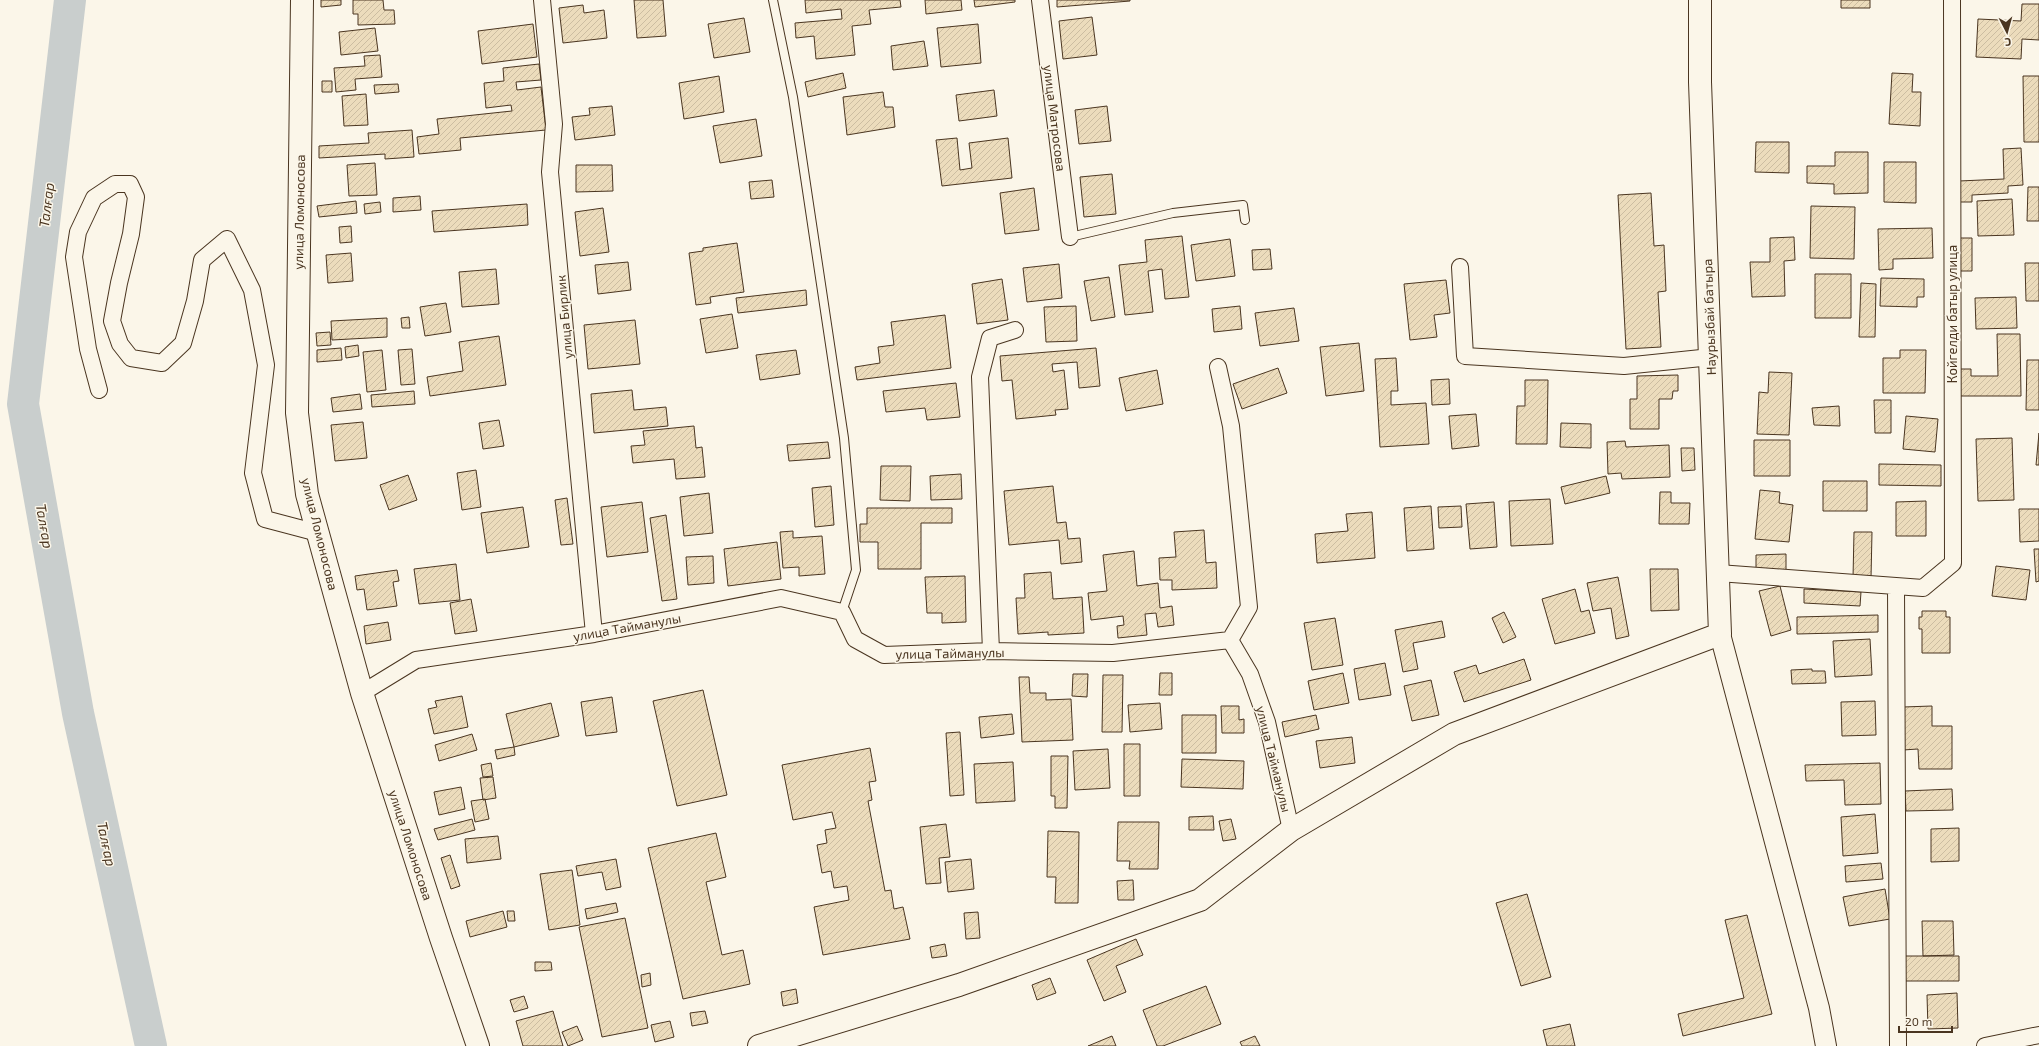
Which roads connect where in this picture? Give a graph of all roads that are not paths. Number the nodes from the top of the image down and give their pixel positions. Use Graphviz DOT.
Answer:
graph roads {
  1 [pos="302,0"];
  2 [pos="542,0"];
  3 [pos="773,0"];
  4 [pos="1040,0"];
  5 [pos="1700,0"];
  6 [pos="1952,0"];
  7 [pos="1245,220"];
  8 [pos="1070,237"];
  9 [pos="1460,267"];
  10 [pos="1015,330"];
  11 [pos="1710,357"];
  12 [pos="1218,367"];
  13 [pos="99,390"];
  14 [pos="318,533"];
  15 [pos="1718,573"];
  16 [pos="1896,586"];
  17 [pos="842,612"];
  18 [pos="594,634"];
  19 [pos="1720,634"];
  20 [pos="1230,640"];
  21 [pos="991,651"];
  22 [pos="362,693"];
  23 [pos="1290,830"];
  24 [pos="2039,1035"];
  25 [pos="478,1046"];
  26 [pos="759,1046"];
  27 [pos="1826,1046"];
  28 [pos="1898,1046"];
  29 [pos="1985,1046"];
  1 -- 14 [label="main road, улица Ломоносова"];
  2 -- 18 [label="street, улица Бирлик"];
  3 -- 17 [label="lane"];
  4 -- 8 [label="street, улица Матросова"];
  5 -- 11 [label="main road, Наурызбай батыра"];
  6 -- 16 [label="street, Койгелди батыр улица"];
  7 -- 8 [label="lane"];
  9 -- 11 [label="street"];
  10 -- 21 [label="street"];
  11 -- 15 [label="main road, Наурызбай батыра"];
  12 -- 20 [label="street"];
  13 -- 14 [label="street"];
  14 -- 22 [label="main road, улица Ломоносова"];
  15 -- 16 [label="street"];
  15 -- 19 [label="main road, Наурызбай батыра"];
  16 -- 28 [label="street"];
  17 -- 18 [label="street, улица Тайманулы"];
  17 -- 21 [label="street, улица Тайманулы"];
  18 -- 22 [label="street, улица Тайманулы"];
  19 -- 23 [label="main road"];
  19 -- 27 [label="street"];
  20 -- 21 [label="street, улица Тайманулы"];
  20 -- 23 [label="street, улица Тайманулы"];
  22 -- 25 [label="main road, улица Ломоносова"];
  23 -- 26 [label="main road"];
  24 -- 29 [label="street"];
}
